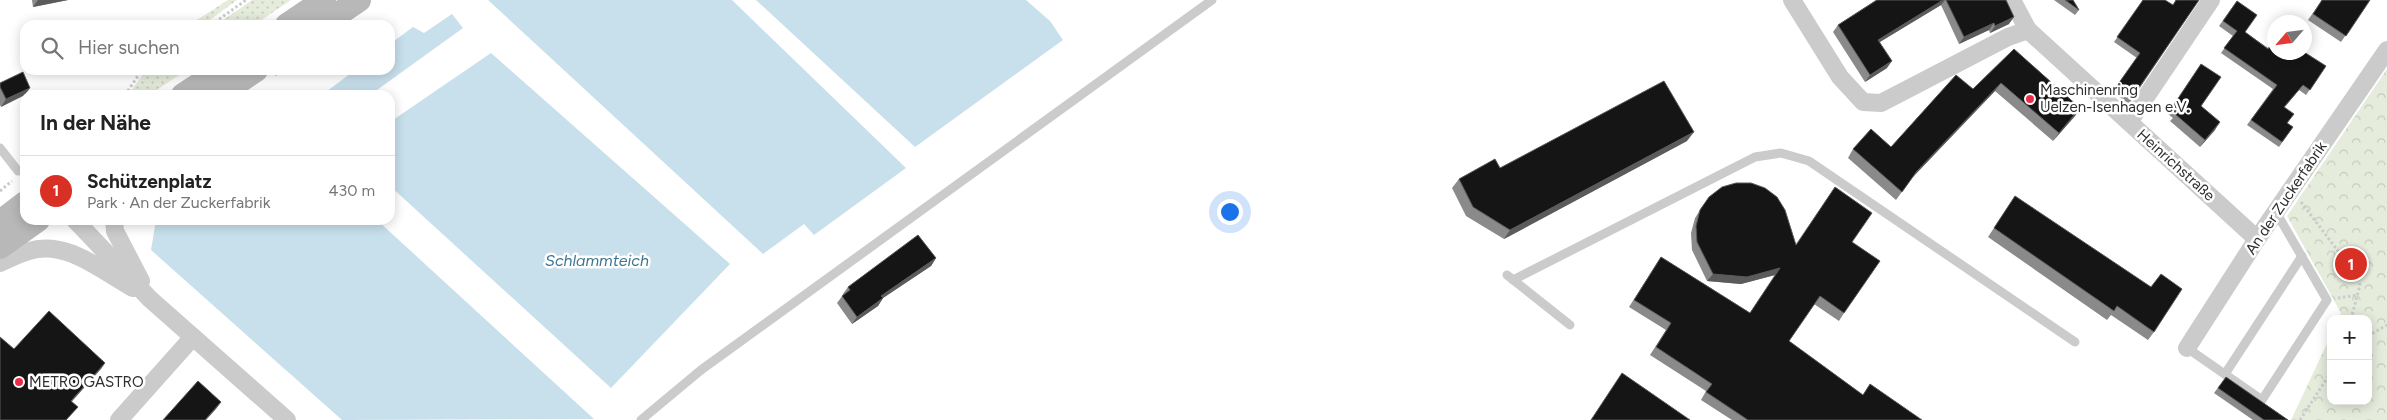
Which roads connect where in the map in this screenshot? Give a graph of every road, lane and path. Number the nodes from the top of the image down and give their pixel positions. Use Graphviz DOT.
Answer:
graph roads {
  1 [pos="246,0"];
  2 [pos="324,0"];
  3 [pos="359,0"];
  4 [pos="1212,0"];
  5 [pos="1792,0"];
  6 [pos="2012,0"];
  7 [pos="2211,0"];
  8 [pos="218,20"];
  9 [pos="294,20"];
  10 [pos="329,20"];
  11 [pos="2028,30"];
  12 [pos="2387,50"];
  13 [pos="139,75"];
  14 [pos="213,75"];
  15 [pos="249,75"];
  16 [pos="128,90"];
  17 [pos="191,90"];
  18 [pos="226,90"];
  19 [pos="2129,122"];
  20 [pos="0,148"];
  21 [pos="18,171"];
  22 [pos="2292,189"];
  23 [pos="20,207"];
  24 [pos="2276,212"];
  25 [pos="0,222"];
  26 [pos="31,225"];
  27 [pos="80,225"];
  28 [pos="114,225"];
  29 [pos="2257,239"];
  30 [pos="0,247"];
  31 [pos="2302,256"];
  32 [pos="0,263"];
  33 [pos="2358,294"];
  34 [pos="150,299"];
  35 [pos="2327,300"];
  36 [pos="2352,315"];
  37 [pos="1570,325"];
  38 [pos="2387,325"];
  39 [pos="2372,334"];
  40 [pos="193,337"];
  41 [pos="2075,342"];
  42 [pos="2187,348"];
  43 [pos="2225,374"];
  44 [pos="2327,378"];
  45 [pos="119,420"];
  46 [pos="287,420"];
  47 [pos="641,420"];
  48 [pos="2300,420"];
  1 -- 8 [label="path"];
  2 -- 9 [label="main road"];
  3 -- 10 [label="main road"];
  4 -- 47 [label="lane"];
  5 -- 11 [label="street"];
  6 -- 11 [label="street, Heinrichstraße"];
  7 -- 19 [label="street"];
  11 -- 19 [label="street, Heinrichstraße"];
  12 -- 22 [label="street, An der Zuckerfabrik"];
  13 -- 16 [label="path"];
  14 -- 17 [label="main road"];
  15 -- 18 [label="main road"];
  19 -- 29 [label="street, Heinrichstraße"];
  20 -- 21 [label="lane"];
  22 -- 24 [label="street, An der Zuckerfabrik"];
  22 -- 33 [label="path"];
  23 -- 25 [label="main road"];
  24 -- 29 [label="street, An der Zuckerfabrik"];
  24 -- 31 [label="lane"];
  26 -- 30 [label="main road"];
  27 -- 34 [label="street"];
  28 -- 34 [label="street"];
  29 -- 42 [label="street, An der Zuckerfabrik"];
  31 -- 35 [label="lane"];
  31 -- 43 [label="lane"];
  32 -- 34 [label="street"];
  33 -- 35 [label="path"];
  33 -- 36 [label="path"];
  34 -- 40 [label="street"];
  35 -- 43 [label="lane"];
  37 -- 41 [label="lane"];
  38 -- 39 [label="path"];
  40 -- 45 [label="street"];
  40 -- 46 [label="street"];
  42 -- 43 [label="lane"];
  44 -- 48 [label="path"];
}
